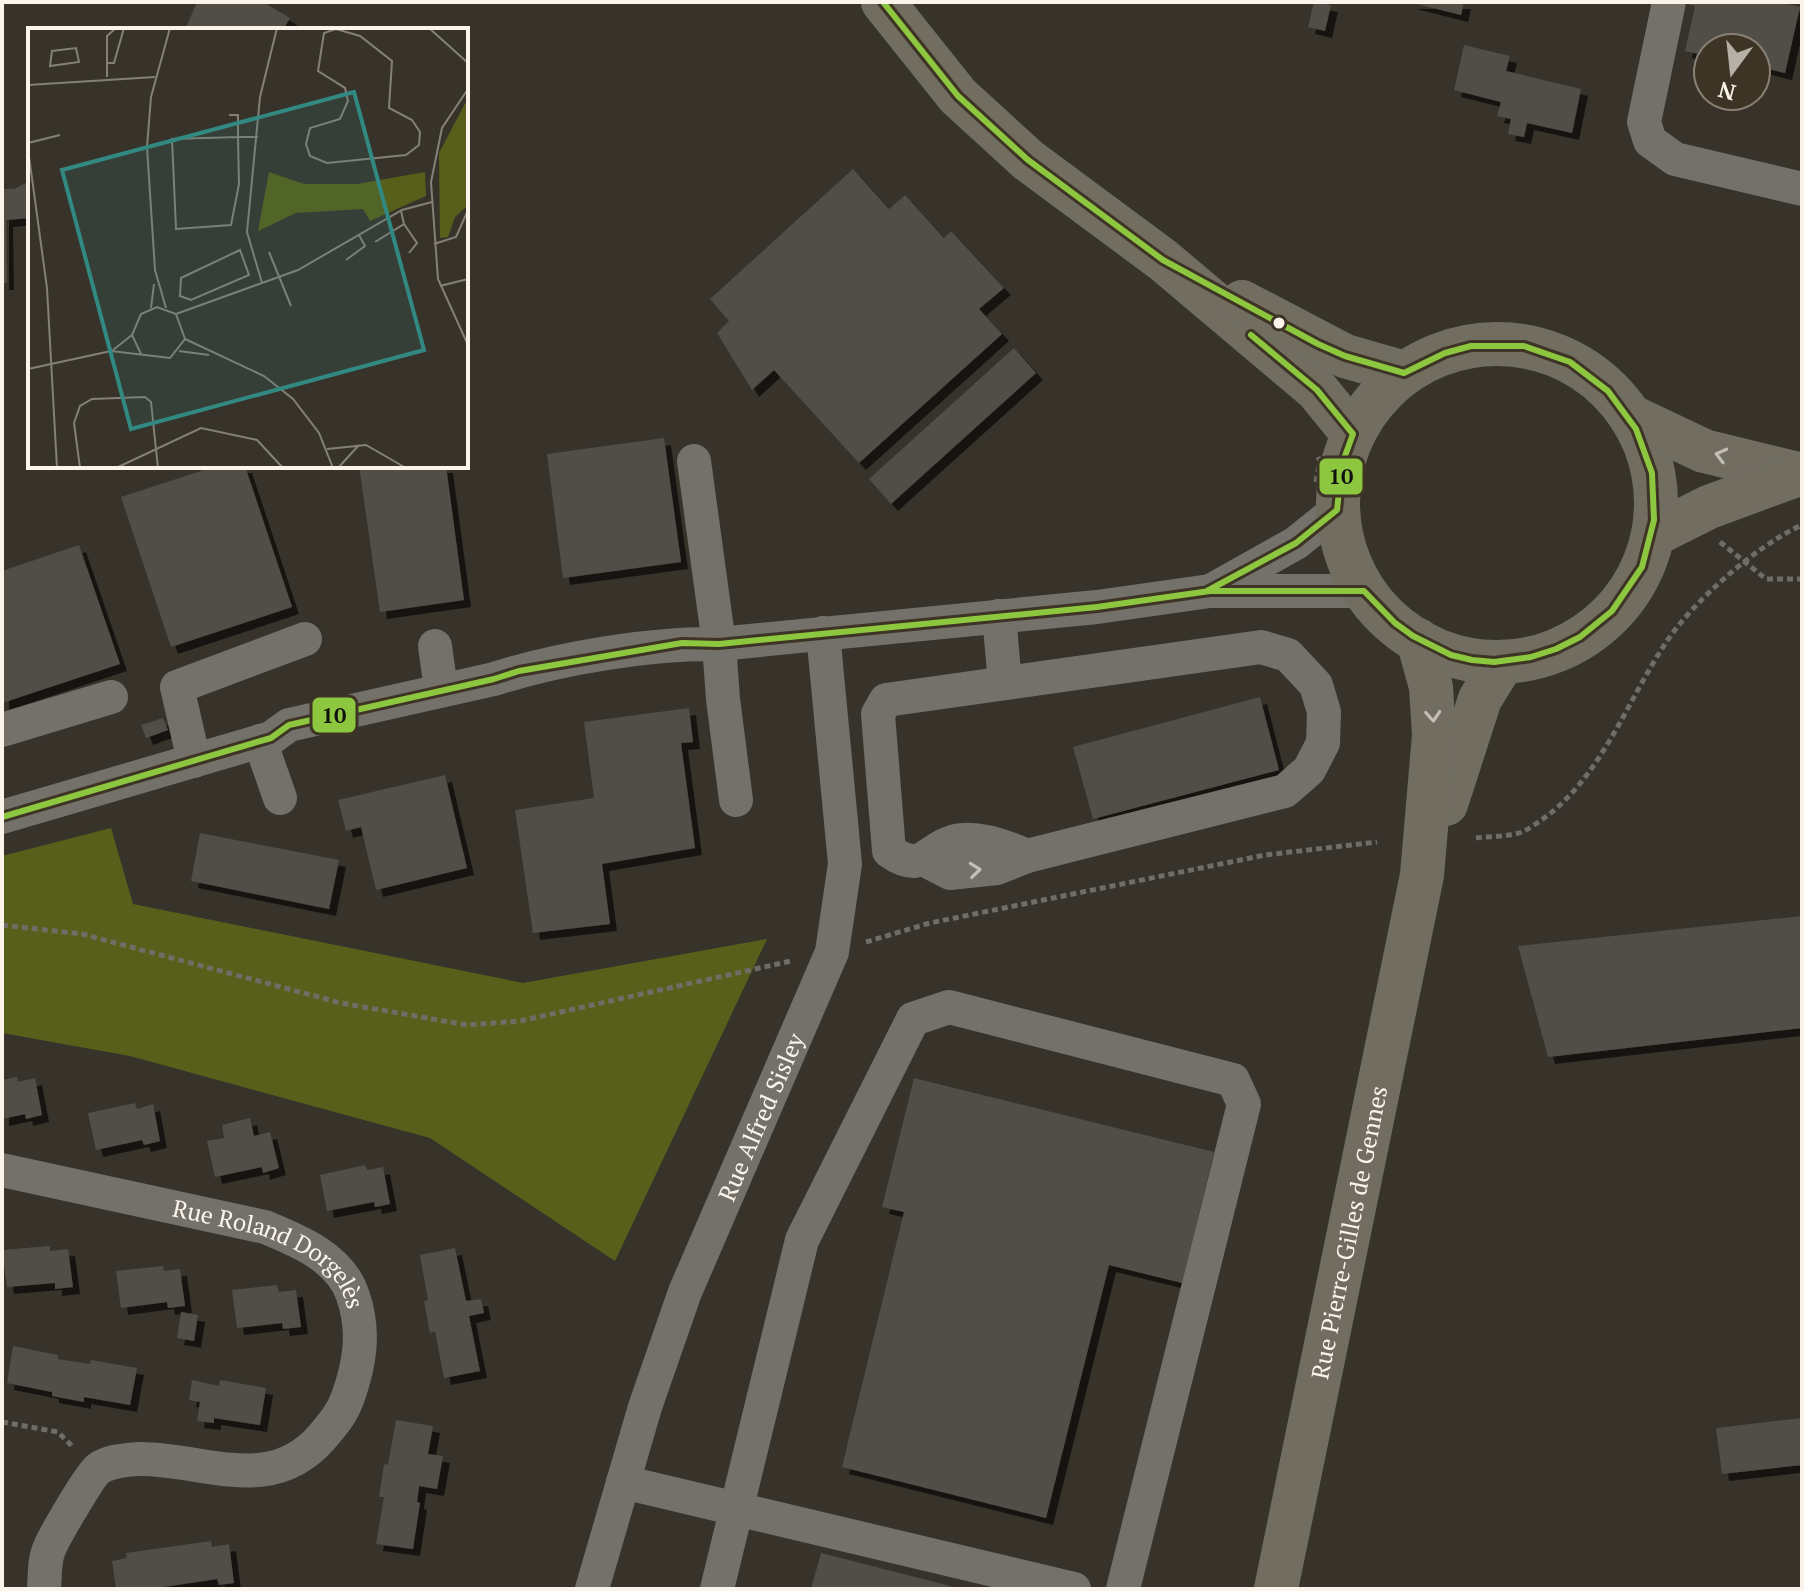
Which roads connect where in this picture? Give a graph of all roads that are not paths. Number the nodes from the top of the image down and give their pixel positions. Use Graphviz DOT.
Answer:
graph roads {
  1 [pos="883,2"];
  2 [pos="1669,2"];
  3 [pos="1802,189"];
  4 [pos="1163,260"];
  5 [pos="1404,373"];
  6 [pos="1630,416"];
  7 [pos="1353,434"];
  8 [pos="694,461"];
  9 [pos="1799,475"];
  10 [pos="1337,510"];
  11 [pos="1653,535"];
  12 [pos="1210,591"];
  13 [pos="1364,591"];
  14 [pos="999,616"];
  15 [pos="823,633"];
  16 [pos="305,639"];
  17 [pos="1418,640"];
  18 [pos="719,644"];
  19 [pos="435,646"];
  20 [pos="1503,662"];
  21 [pos="1005,683"];
  22 [pos="441,689"];
  23 [pos="111,697"];
  24 [pos="2,730"];
  25 [pos="260,741"];
  26 [pos="194,761"];
  27 [pos="280,798"];
  28 [pos="736,800"];
  29 [pos="2,817"];
  30 [pos="1422,875"];
  31 [pos="2,1170"];
  32 [pos="623,1482"];
  33 [pos="737,1509"];
  34 [pos="44,1589"];
  35 [pos="592,1589"];
  36 [pos="717,1589"];
  37 [pos="1074,1589"];
  38 [pos="1123,1589"];
  39 [pos="1276,1589"];
  1 -- 4 [label="main road"];
  2 -- 3 [label="street"];
  4 -- 5 [label="main road"];
  4 -- 7 [label="main road"];
  5 -- 6 [label="main road"];
  5 -- 7 [label="main road"];
  9 -- 6 [label="main road, one-way"];
  6 -- 11 [label="main road"];
  7 -- 10 [label="main road"];
  8 -- 18 [label="street"];
  9 -- 11 [label="main road"];
  10 -- 12 [label="street"];
  10 -- 13 [label="main road"];
  11 -- 20 [label="main road"];
  12 -- 13 [label="street"];
  12 -- 14 [label="street"];
  13 -- 17 [label="main road"];
  14 -- 15 [label="street"];
  14 -- 21 [label="street"];
  15 -- 18 [label="street"];
  15 -- 32 [label="street, Rue Alfred Sisley"];
  16 -- 26 [label="street"];
  17 -- 20 [label="main road"];
  17 -- 30 [label="main road, Rue Pierre-Gilles de Gennes, one-way"];
  18 -- 22 [label="street"];
  18 -- 28 [label="street"];
  19 -- 22 [label="street"];
  20 -- 30 [label="main road, Rue Pierre-Gilles de Gennes"];
  21 -- 21 [label="street, one-way"];
  22 -- 25 [label="street"];
  23 -- 24 [label="street"];
  25 -- 26 [label="street"];
  25 -- 27 [label="street"];
  26 -- 29 [label="street"];
  30 -- 39 [label="main road, Rue Pierre-Gilles de Gennes"];
  31 -- 34 [label="street, Rue Roland Dorgelès"];
  32 -- 33 [label="street"];
  32 -- 35 [label="street, Rue Alfred Sisley"];
  33 -- 36 [label="street"];
  33 -- 37 [label="street"];
  33 -- 38 [label="street"];
}
